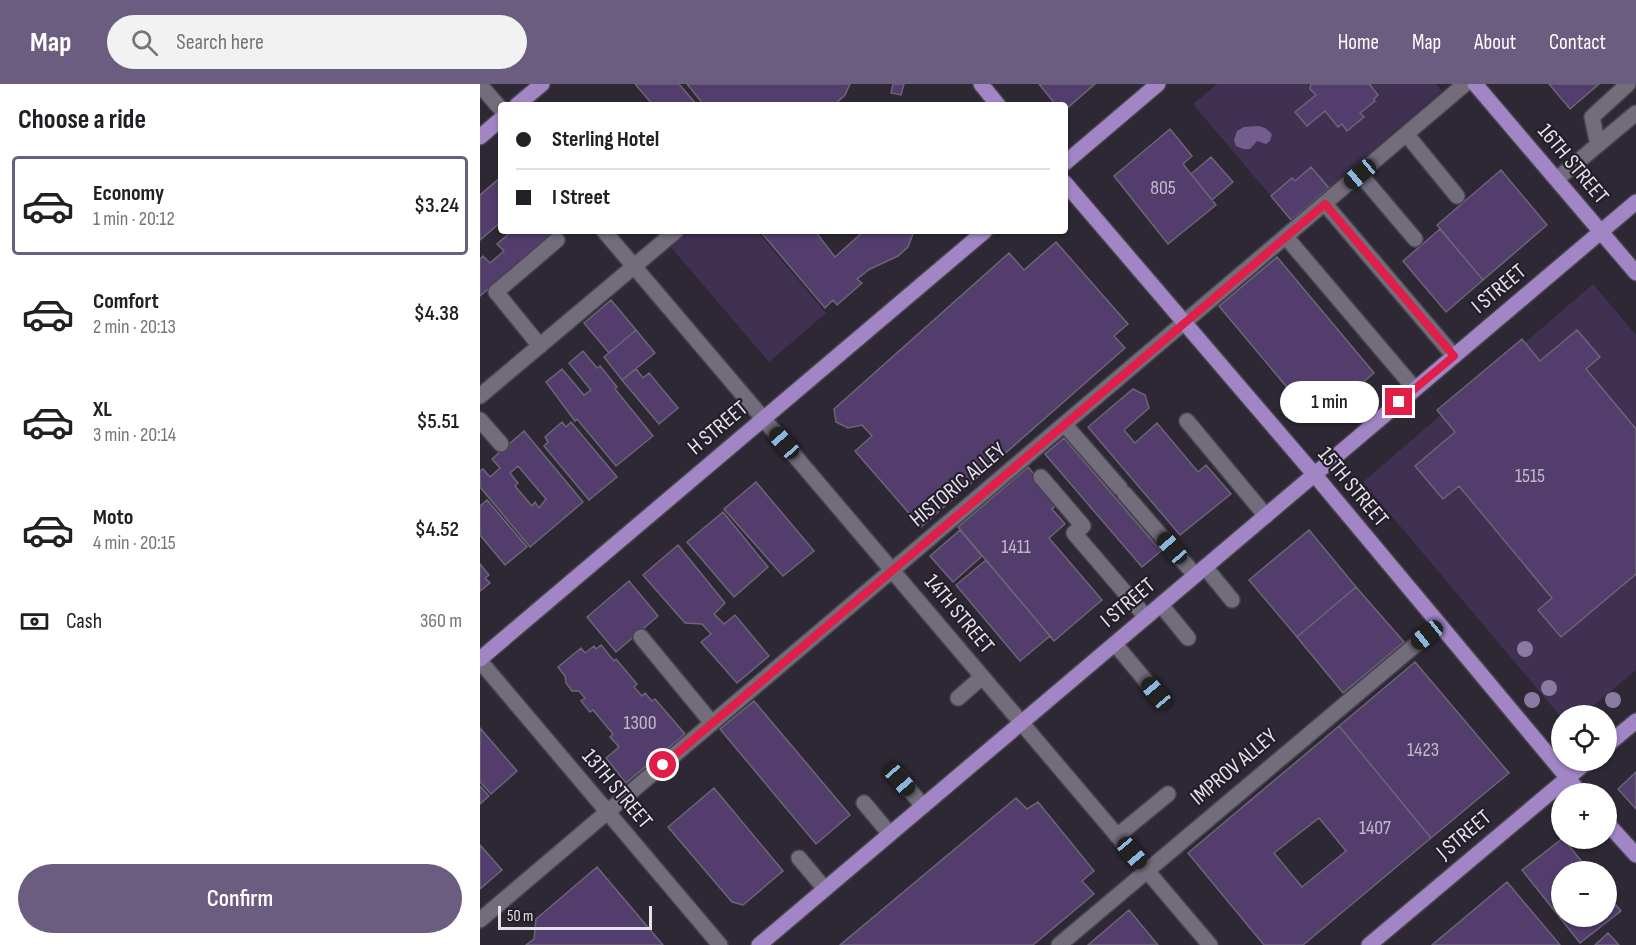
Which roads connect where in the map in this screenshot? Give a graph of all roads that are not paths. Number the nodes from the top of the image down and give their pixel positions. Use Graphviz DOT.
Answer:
graph roads {
  1 [pos="542,84"];
  2 [pos="981,84"];
  3 [pos="1158,84"];
  4 [pos="1465,84"];
  5 [pos="1475,84"];
  6 [pos="1628,84"];
  7 [pos="480,85"];
  8 [pos="521,102"];
  9 [pos="996,102"];
  10 [pos="498,106"];
  11 [pos="1636,113"];
  12 [pos="498,122"];
  13 [pos="1407,135"];
  14 [pos="480,137"];
  15 [pos="1598,145"];
  16 [pos="1068,160"];
  17 [pos="1360,174"];
  18 [pos="1557,179"];
  19 [pos="1068,187"];
  20 [pos="1457,196"];
  21 [pos="1636,202"];
  22 [pos="1325,204"];
  23 [pos="1600,232"];
  24 [pos="606,234"];
  25 [pos="672,234"];
  26 [pos="981,234"];
  27 [pos="1286,237"];
  28 [pos="1415,239"];
  29 [pos="557,240"];
  30 [pos="634,267"];
  31 [pos="1636,273"];
  32 [pos="1184,323"];
  33 [pos="540,346"];
  34 [pos="1454,356"];
  35 [pos="1415,389"];
  36 [pos="480,396"];
  37 [pos="763,419"];
  38 [pos="480,420"];
  39 [pos="1187,421"];
  40 [pos="1065,424"];
  41 [pos="501,444"];
  42 [pos="1314,474"];
  43 [pos="1041,477"];
  44 [pos="1266,516"];
  45 [pos="893,569"];
  46 [pos="1200,571"];
  47 [pos="1232,600"];
  48 [pos="1161,604"];
  49 [pos="1146,617"];
  50 [pos="1439,625"];
  51 [pos="641,637"];
  52 [pos="1188,638"];
  53 [pos="1115,644"];
  54 [pos="480,660"];
  55 [pos="982,677"];
  56 [pos="1156,693"];
  57 [pos="958,698"];
  58 [pos="1636,721"];
  59 [pos="1021,722"];
  60 [pos="712,723"];
  61 [pos="1617,737"];
  62 [pos="1576,771"];
  63 [pos="897,775"];
  64 [pos="1568,778"];
  65 [pos="1572,783"];
  66 [pos="1168,794"];
  67 [pos="864,803"];
  68 [pos="924,806"];
  69 [pos="607,812"];
  70 [pos="890,834"];
  71 [pos="1617,834"];
  72 [pos="1117,836"];
  73 [pos="1636,855"];
  74 [pos="799,858"];
  75 [pos="1147,871"];
  76 [pos="825,889"];
  77 [pos="480,920"];
  78 [pos="720,945"];
  79 [pos="759,945"];
  80 [pos="1059,945"];
  81 [pos="1209,945"];
  82 [pos="1369,945"];
  1 -- 8 [label="main road"];
  2 -- 9 [label="main road"];
  3 -- 16 [label="main road"];
  4 -- 13 [label="street, HISTORIC ALLEY"];
  5 -- 18 [label="main road, 16TH STREET"];
  6 -- 15 [label="street"];
  7 -- 10 [label="street"];
  11 -- 15 [label="street"];
  12 -- 14 [label="main road"];
  13 -- 17 [label="street, HISTORIC ALLEY"];
  13 -- 20 [label="street"];
  15 -- 18 [label="street"];
  17 -- 22 [label="street, HISTORIC ALLEY"];
  17 -- 28 [label="street"];
  18 -- 23 [label="main road, 16TH STREET"];
  19 -- 32 [label="main road, 15TH STREET"];
  21 -- 23 [label="main road, I STREET"];
  22 -- 27 [label="street, HISTORIC ALLEY"];
  22 -- 34 [label="street"];
  23 -- 31 [label="main road, 16TH STREET"];
  23 -- 34 [label="main road, I STREET"];
  24 -- 30 [label="street, 14TH STREET"];
  25 -- 30 [label="street"];
  26 -- 37 [label="main road, H STREET"];
  27 -- 32 [label="street, HISTORIC ALLEY"];
  27 -- 35 [label="street"];
  29 -- 33 [label="street"];
  30 -- 33 [label="street"];
  30 -- 37 [label="street, 14TH STREET"];
  32 -- 40 [label="street, HISTORIC ALLEY"];
  32 -- 42 [label="main road, 15TH STREET"];
  33 -- 36 [label="street"];
  34 -- 35 [label="main road, I STREET"];
  35 -- 42 [label="main road, I STREET"];
  37 -- 45 [label="street, 14TH STREET"];
  37 -- 54 [label="main road, H STREET"];
  38 -- 41 [label="street"];
  39 -- 44 [label="street"];
  40 -- 45 [label="street, HISTORIC ALLEY"];
  40 -- 46 [label="street"];
  42 -- 44 [label="main road, I STREET"];
  42 -- 50 [label="main road, 15TH STREET"];
  43 -- 49 [label="street"];
  44 -- 46 [label="main road, I STREET"];
  45 -- 55 [label="street, 14TH STREET"];
  45 -- 60 [label="street, HISTORIC ALLEY"];
  46 -- 47 [label="street"];
  46 -- 48 [label="main road, I STREET"];
  48 -- 49 [label="main road, I STREET"];
  48 -- 52 [label="street"];
  49 -- 53 [label="main road, I STREET"];
  50 -- 64 [label="main road, 15TH STREET"];
  50 -- 75 [label="street, IMPROV ALLEY"];
  51 -- 60 [label="street"];
  53 -- 56 [label="street"];
  53 -- 59 [label="main road, I STREET"];
  54 -- 69 [label="street, 13TH STREET"];
  55 -- 57 [label="street"];
  55 -- 59 [label="street, 14TH STREET"];
  58 -- 61 [label="main road"];
  59 -- 68 [label="main road, I STREET"];
  59 -- 72 [label="street, 14TH STREET"];
  60 -- 69 [label="street, HISTORIC ALLEY"];
  62 -- 64 [label="main road, J STREET"];
  63 -- 68 [label="street"];
  64 -- 65 [label="main road, 15TH STREET"];
  64 -- 82 [label="main road, J STREET"];
  66 -- 72 [label="street"];
  67 -- 70 [label="street"];
  68 -- 70 [label="main road, I STREET"];
  69 -- 77 [label="street, HISTORIC ALLEY"];
  69 -- 78 [label="street, 13TH STREET"];
  70 -- 76 [label="main road, I STREET"];
  71 -- 73 [label="main road"];
  72 -- 75 [label="street, 14TH STREET"];
  74 -- 76 [label="street"];
  75 -- 80 [label="street, IMPROV ALLEY"];
  75 -- 81 [label="street, 14TH STREET"];
  76 -- 79 [label="main road, I STREET"];
}
